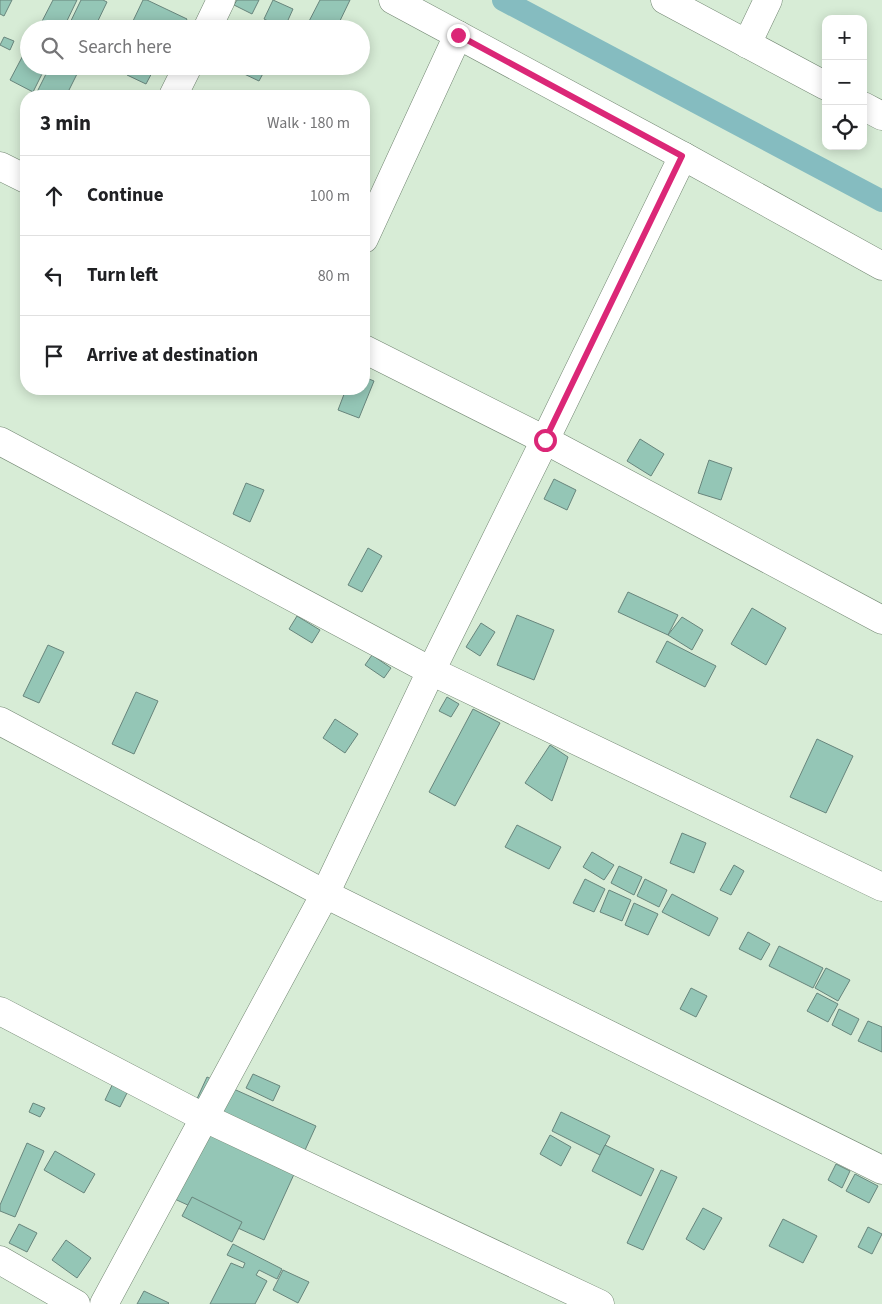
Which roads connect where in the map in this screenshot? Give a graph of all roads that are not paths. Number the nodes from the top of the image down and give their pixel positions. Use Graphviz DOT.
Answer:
graph roads {
  1 [pos="221,0"];
  2 [pos="393,0"];
  3 [pos="664,0"];
  4 [pos="768,0"];
  5 [pos="211,20"];
  6 [pos="458,35"];
  7 [pos="746,44"];
  8 [pos="184,75"];
  9 [pos="822,84"];
  10 [pos="176,90"];
  11 [pos="867,108"];
  12 [pos="882,116"];
  13 [pos="682,156"];
  14 [pos="0,166"];
  15 [pos="20,176"];
  16 [pos="370,226"];
  17 [pos="882,266"];
  18 [pos="370,352"];
  19 [pos="545,440"];
  20 [pos="0,442"];
  21 [pos="882,620"];
  22 [pos="431,671"];
  23 [pos="0,721"];
  24 [pos="882,887"];
  25 [pos="325,894"];
  26 [pos="0,1011"];
  27 [pos="205,1118"];
  28 [pos="882,1170"];
  29 [pos="0,1260"];
  30 [pos="76,1304"];
  31 [pos="104,1304"];
  32 [pos="600,1304"];
  1 -- 5 [label="street"];
  2 -- 6 [label="street"];
  3 -- 7 [label="street"];
  4 -- 7 [label="street"];
  6 -- 13 [label="street"];
  6 -- 16 [label="street"];
  7 -- 9 [label="street"];
  8 -- 10 [label="street"];
  11 -- 12 [label="street"];
  13 -- 17 [label="street"];
  13 -- 19 [label="street"];
  14 -- 15 [label="street"];
  18 -- 19 [label="street"];
  19 -- 21 [label="street"];
  19 -- 22 [label="street"];
  20 -- 22 [label="street"];
  22 -- 24 [label="street"];
  22 -- 25 [label="street"];
  23 -- 25 [label="street"];
  25 -- 27 [label="street"];
  25 -- 28 [label="street"];
  26 -- 27 [label="street"];
  27 -- 31 [label="street"];
  27 -- 32 [label="street"];
  29 -- 30 [label="street"];
}
